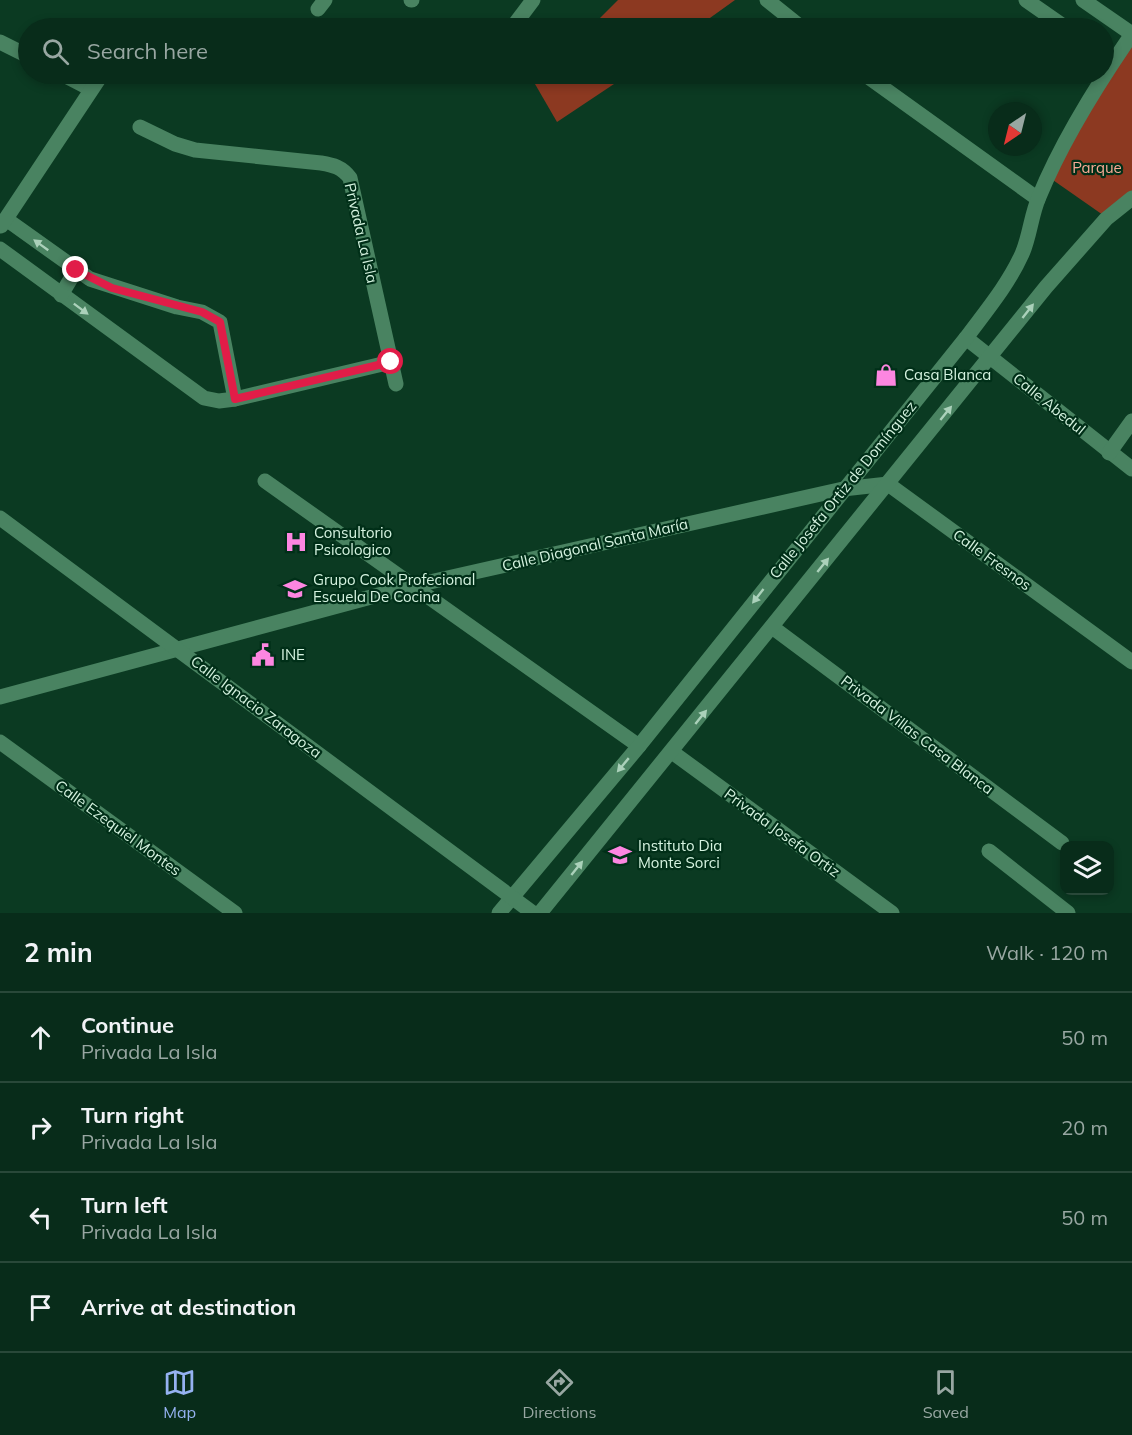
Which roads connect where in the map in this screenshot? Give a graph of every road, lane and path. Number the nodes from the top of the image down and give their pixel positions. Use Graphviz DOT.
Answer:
graph roads {
  1 [pos="533,0"];
  2 [pos="767,0"];
  3 [pos="1026,0"];
  4 [pos="1083,0"];
  5 [pos="520,18"];
  6 [pos="790,18"];
  7 [pos="1052,18"];
  8 [pos="1109,18"];
  9 [pos="1114,22"];
  10 [pos="1132,34"];
  11 [pos="0,42"];
  12 [pos="18,51"];
  13 [pos="1114,52"];
  14 [pos="81,84"];
  15 [pos="95,84"];
  16 [pos="878,84"];
  17 [pos="1095,84"];
  18 [pos="91,89"];
  19 [pos="141,127"];
  20 [pos="1132,198"];
  21 [pos="1038,199"];
  22 [pos="3,223"];
  23 [pos="0,249"];
  24 [pos="76,270"];
  25 [pos="61,295"];
  26 [pos="966,338"];
  27 [pos="992,357"];
  28 [pos="391,362"];
  29 [pos="396,384"];
  30 [pos="235,399"];
  31 [pos="1132,421"];
  32 [pos="1109,453"];
  33 [pos="1132,469"];
  34 [pos="265,481"];
  35 [pos="888,484"];
  36 [pos="843,489"];
  37 [pos="0,518"];
  38 [pos="412,586"];
  39 [pos="772,627"];
  40 [pos="177,649"];
  41 [pos="1132,662"];
  42 [pos="0,697"];
  43 [pos="0,742"];
  44 [pos="639,746"];
  45 [pos="672,752"];
  46 [pos="1060,842"];
  47 [pos="989,851"];
  48 [pos="512,897"];
  49 [pos="235,913"];
  50 [pos="499,913"];
  51 [pos="533,913"];
  52 [pos="540,913"];
  53 [pos="892,913"];
  54 [pos="1068,913"];
  1 -- 5 [label="street"];
  2 -- 6 [label="street"];
  3 -- 7 [label="street"];
  4 -- 8 [label="street"];
  9 -- 10 [label="street"];
  10 -- 13 [label="street, Calle Josefa Ortiz de Domínguez"];
  11 -- 12 [label="street"];
  14 -- 18 [label="street"];
  15 -- 18 [label="street"];
  16 -- 21 [label="street"];
  17 -- 21 [label="street, Calle Josefa Ortiz de Domínguez"];
  18 -- 22 [label="street"];
  19 -- 28 [label="street, Privada La Isla"];
  27 -- 20 [label="street, Calle Josefa Ortiz de Domínguez, one-way"];
  21 -- 26 [label="street, Calle Josefa Ortiz de Domínguez"];
  24 -- 22 [label="street, one-way"];
  23 -- 25 [label="street"];
  24 -- 25 [label="street"];
  24 -- 30 [label="street"];
  25 -- 30 [label="street, one-way"];
  26 -- 27 [label="street, Calle Abedul"];
  26 -- 36 [label="street, Calle Josefa Ortiz de Domínguez"];
  27 -- 32 [label="street, Calle Abedul"];
  35 -- 27 [label="street, Calle Josefa Ortiz de Domínguez, one-way"];
  28 -- 29 [label="street, Privada La Isla"];
  28 -- 30 [label="street"];
  31 -- 32 [label="street"];
  32 -- 33 [label="street, Calle Abedul"];
  34 -- 38 [label="street"];
  35 -- 36 [label="street"];
  39 -- 35 [label="street, Calle Josefa Ortiz de Domínguez, one-way"];
  35 -- 41 [label="street, Calle Fresnos"];
  36 -- 38 [label="street, Calle Diagonal Santa María"];
  36 -- 44 [label="street, Calle Josefa Ortiz de Domínguez, one-way"];
  37 -- 40 [label="street, Calle Ignacio Zaragoza"];
  38 -- 40 [label="street, Calle Diagonal Santa María"];
  38 -- 44 [label="street"];
  45 -- 39 [label="street, Calle Josefa Ortiz de Domínguez, one-way"];
  39 -- 46 [label="street, Privada Villas Casa Blanca"];
  40 -- 42 [label="street, Calle Diagonal Santa María"];
  40 -- 48 [label="street, Calle Ignacio Zaragoza"];
  43 -- 49 [label="street, Calle Ezequiel Montes"];
  44 -- 48 [label="street, Calle Josefa Ortiz de Domínguez, one-way"];
  52 -- 45 [label="street, Calle Josefa Ortiz de Domínguez, one-way"];
  45 -- 53 [label="street, Privada Josefa Ortiz"];
  47 -- 54 [label="street"];
  48 -- 50 [label="street, Calle Josefa Ortiz de Domínguez"];
  48 -- 51 [label="street, Calle Ignacio Zaragoza"];
}
